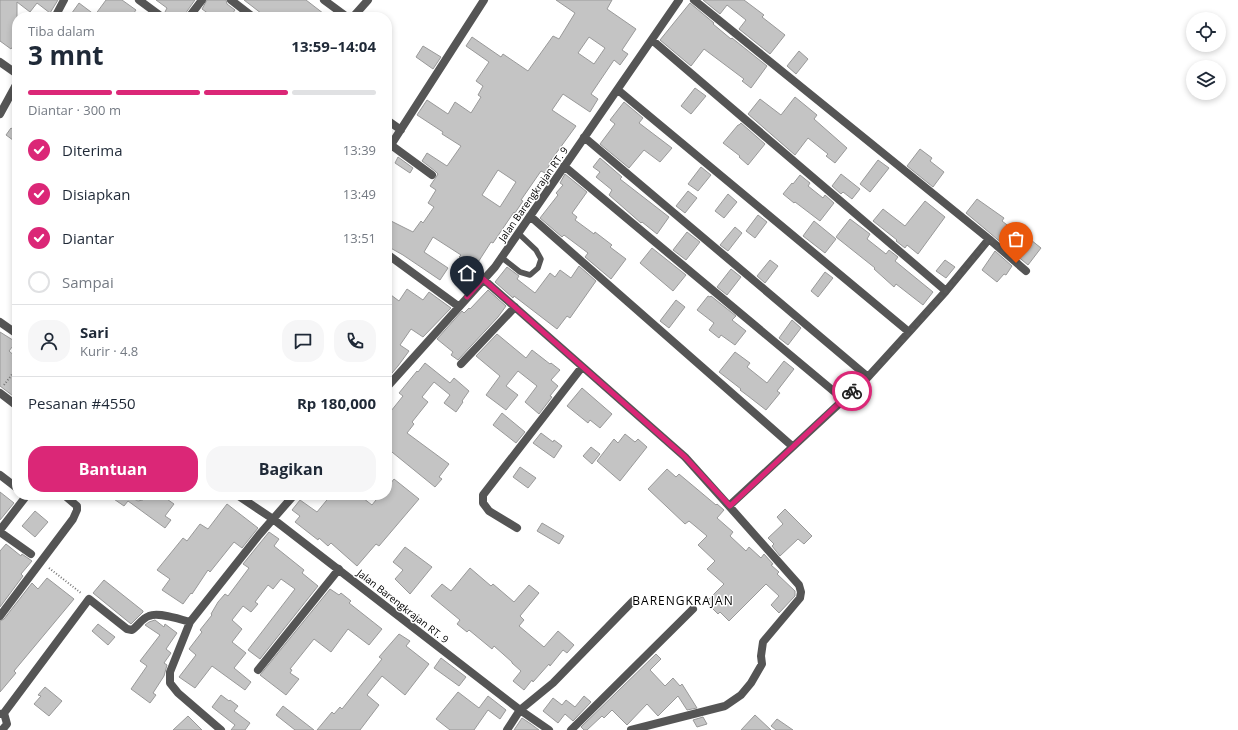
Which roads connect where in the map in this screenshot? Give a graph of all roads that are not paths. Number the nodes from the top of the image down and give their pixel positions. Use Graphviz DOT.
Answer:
graph roads {
  1 [pos="64,0"];
  2 [pos="139,0"];
  3 [pos="202,0"];
  4 [pos="231,0"];
  5 [pos="324,0"];
  6 [pos="368,0"];
  7 [pos="484,0"];
  8 [pos="679,0"];
  9 [pos="694,0"];
  10 [pos="60,12"];
  11 [pos="155,12"];
  12 [pos="193,12"];
  13 [pos="247,12"];
  14 [pos="340,12"];
  15 [pos="357,12"];
  16 [pos="652,40"];
  17 [pos="0,62"];
  18 [pos="12,70"];
  19 [pos="618,90"];
  20 [pos="12,95"];
  21 [pos="0,114"];
  22 [pos="392,124"];
  23 [pos="401,130"];
  24 [pos="584,138"];
  25 [pos="392,144"];
  26 [pos="392,150"];
  27 [pos="564,166"];
  28 [pos="432,175"];
  29 [pos="530,216"];
  30 [pos="518,233"];
  31 [pos="989,239"];
  32 [pos="501,257"];
  33 [pos="392,258"];
  34 [pos="1026,271"];
  35 [pos="483,279"];
  36 [pos="946,291"];
  37 [pos="458,306"];
  38 [pos="515,307"];
  39 [pos="0,322"];
  40 [pos="12,330"];
  41 [pos="910,332"];
  42 [pos="461,364"];
  43 [pos="582,367"];
  44 [pos="868,377"];
  45 [pos="392,381"];
  46 [pos="2,389"];
  47 [pos="843,398"];
  48 [pos="12,400"];
  49 [pos="792,446"];
  50 [pos="0,475"];
  51 [pos="12,484"];
  52 [pos="23,500"];
  53 [pos="70,500"];
  54 [pos="244,500"];
  55 [pos="290,500"];
  56 [pos="730,506"];
  57 [pos="273,519"];
  58 [pos="517,528"];
  59 [pos="0,531"];
  60 [pos="31,554"];
  61 [pos="339,570"];
  62 [pos="633,601"];
  63 [pos="693,609"];
  64 [pos="0,616"];
  65 [pos="190,622"];
  66 [pos="258,670"];
  67 [pos="520,710"];
  68 [pos="2,714"];
  69 [pos="2,730"];
  70 [pos="221,730"];
  71 [pos="507,730"];
  72 [pos="549,730"];
  73 [pos="571,730"];
  74 [pos="631,730"];
  1 -- 10 [label="street"];
  2 -- 11 [label="street"];
  3 -- 12 [label="street"];
  4 -- 13 [label="street"];
  5 -- 14 [label="street"];
  6 -- 15 [label="street"];
  7 -- 23 [label="street"];
  8 -- 16 [label="street, Jalan Barengkrajan RT. 9"];
  9 -- 31 [label="street"];
  16 -- 19 [label="street, Jalan Barengkrajan RT. 9"];
  16 -- 36 [label="street"];
  17 -- 18 [label="street"];
  19 -- 24 [label="street, Jalan Barengkrajan RT. 9"];
  19 -- 41 [label="street"];
  20 -- 21 [label="street"];
  22 -- 23 [label="street"];
  23 -- 25 [label="street"];
  24 -- 27 [label="street, Jalan Barengkrajan RT. 9"];
  24 -- 44 [label="street"];
  26 -- 28 [label="street"];
  27 -- 29 [label="street, Jalan Barengkrajan RT. 9"];
  27 -- 47 [label="street"];
  29 -- 30 [label="street, Jalan Barengkrajan RT. 9"];
  29 -- 49 [label="street"];
  30 -- 32 [label="street, Jalan Barengkrajan RT. 9"];
  30 -- 32 [label="lane"];
  31 -- 34 [label="street"];
  31 -- 36 [label="street"];
  32 -- 35 [label="street, Jalan Barengkrajan RT. 9"];
  33 -- 37 [label="street"];
  35 -- 37 [label="street, Jalan Barengkrajan RT. 9"];
  35 -- 38 [label="street"];
  36 -- 41 [label="street"];
  37 -- 45 [label="street, Jalan Barengkrajan RT. 9"];
  38 -- 42 [label="street"];
  38 -- 43 [label="street"];
  39 -- 40 [label="street"];
  41 -- 44 [label="street"];
  43 -- 56 [label="street"];
  43 -- 58 [label="street"];
  44 -- 47 [label="street"];
  46 -- 48 [label="street"];
  47 -- 49 [label="street"];
  49 -- 56 [label="street"];
  50 -- 51 [label="street"];
  52 -- 59 [label="street"];
  53 -- 64 [label="street"];
  54 -- 57 [label="street, Jalan Barengkrajan RT. 9"];
  55 -- 57 [label="street"];
  56 -- 74 [label="street"];
  57 -- 61 [label="street, Jalan Barengkrajan RT. 9"];
  57 -- 65 [label="street"];
  59 -- 60 [label="street"];
  61 -- 66 [label="street"];
  61 -- 67 [label="street, Jalan Barengkrajan RT. 9"];
  62 -- 67 [label="street"];
  63 -- 73 [label="street"];
  65 -- 68 [label="street"];
  65 -- 70 [label="street"];
  67 -- 71 [label="street"];
  67 -- 72 [label="street, Jalan Barengkrajan RT. 9"];
  68 -- 69 [label="street"];
}
